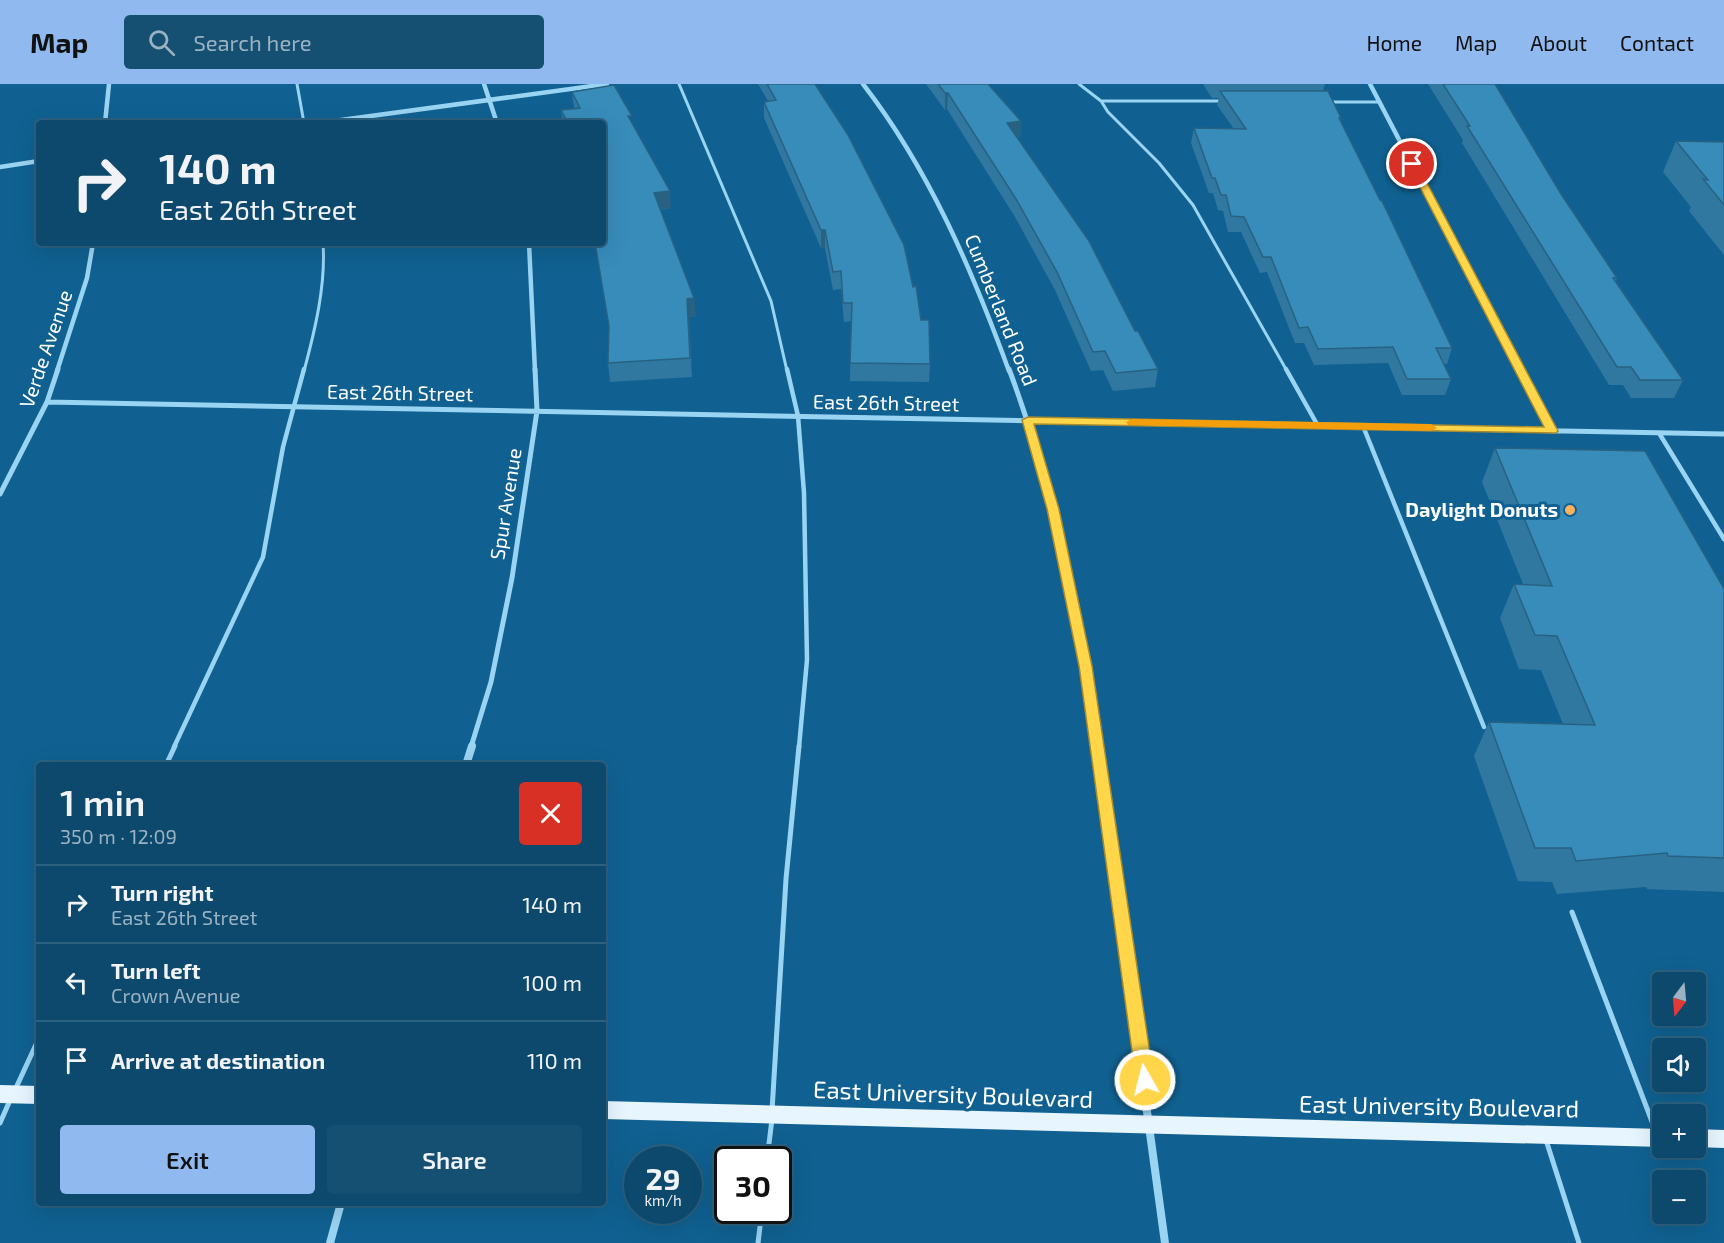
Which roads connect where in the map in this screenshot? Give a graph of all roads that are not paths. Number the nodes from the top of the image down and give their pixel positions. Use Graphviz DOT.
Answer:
graph roads {
  1 [pos="109,84"];
  2 [pos="297,84"];
  3 [pos="484,84"];
  4 [pos="607,84"];
  5 [pos="679,84"];
  6 [pos="863,84"];
  7 [pos="1079,84"];
  8 [pos="1370,84"];
  9 [pos="489,100"];
  10 [pos="1101,101"];
  11 [pos="1228,101"];
  12 [pos="1322,102"];
  13 [pos="1380,102"];
  14 [pos="105,120"];
  15 [pos="303,120"];
  16 [pos="341,120"];
  17 [pos="496,120"];
  18 [pos="36,161"];
  19 [pos="0,167"];
  20 [pos="92,246"];
  21 [pos="323,246"];
  22 [pos="529,246"];
  23 [pos="47,402"];
  24 [pos="294,406"];
  25 [pos="537,411"];
  26 [pos="798,416"];
  27 [pos="1028,420"];
  28 [pos="1318,426"];
  29 [pos="1364,426"];
  30 [pos="1552,431"];
  31 [pos="1659,433"];
  32 [pos="1724,434"];
  33 [pos="0,494"];
  34 [pos="1722,532"];
  35 [pos="1724,539"];
  36 [pos="1484,727"];
  37 [pos="166,762"];
  38 [pos="467,762"];
  39 [pos="1572,912"];
  40 [pos="36,1043"];
  41 [pos="7,1094"];
  42 [pos="36,1095"];
  43 [pos="606,1110"];
  44 [pos="772,1115"];
  45 [pos="1652,1117"];
  46 [pos="0,1123"];
  47 [pos="1152,1126"];
  48 [pos="1544,1135"];
  49 [pos="1652,1138"];
  50 [pos="1706,1138"];
  51 [pos="1724,1139"];
  52 [pos="769,1146"];
  53 [pos="340,1206"];
  54 [pos="760,1224"];
  55 [pos="330,1243"];
  56 [pos="758,1243"];
  57 [pos="1165,1243"];
  58 [pos="1579,1243"];
  1 -- 14 [label="street"];
  2 -- 15 [label="lane"];
  3 -- 9 [label="street"];
  4 -- 9 [label="street"];
  5 -- 26 [label="lane"];
  6 -- 27 [label="street, Cumberland Road"];
  7 -- 10 [label="lane"];
  8 -- 13 [label="street"];
  9 -- 16 [label="street"];
  9 -- 17 [label="street"];
  10 -- 11 [label="lane"];
  10 -- 28 [label="lane"];
  12 -- 13 [label="lane"];
  13 -- 30 [label="street"];
  18 -- 19 [label="street"];
  20 -- 23 [label="street, Verde Avenue"];
  21 -- 24 [label="lane"];
  22 -- 25 [label="street, Spur Avenue"];
  23 -- 24 [label="street, East 26th Street"];
  23 -- 33 [label="street, Verde Avenue"];
  24 -- 25 [label="street, East 26th Street"];
  24 -- 37 [label="lane"];
  25 -- 26 [label="street, East 26th Street"];
  25 -- 38 [label="street, Spur Avenue"];
  26 -- 27 [label="street, East 26th Street"];
  26 -- 44 [label="lane"];
  27 -- 28 [label="street, East 26th Street"];
  27 -- 47 [label="street, Cumberland Road"];
  28 -- 29 [label="street, East 26th Street"];
  29 -- 30 [label="street, East 26th Street"];
  29 -- 36 [label="lane"];
  30 -- 31 [label="street, East 26th Street"];
  31 -- 32 [label="street, East 26th Street"];
  31 -- 34 [label="lane"];
  34 -- 35 [label="lane"];
  39 -- 45 [label="lane"];
  40 -- 41 [label="lane"];
  41 -- 42 [label="main road"];
  41 -- 46 [label="lane"];
  43 -- 44 [label="main road, East University Boulevard"];
  44 -- 47 [label="main road, East University Boulevard"];
  44 -- 52 [label="lane"];
  47 -- 48 [label="main road, East University Boulevard"];
  47 -- 57 [label="street, Cumberland Road"];
  48 -- 49 [label="main road, East University Boulevard"];
  48 -- 58 [label="lane"];
  50 -- 51 [label="main road"];
  53 -- 55 [label="street"];
  54 -- 56 [label="lane"];
}
